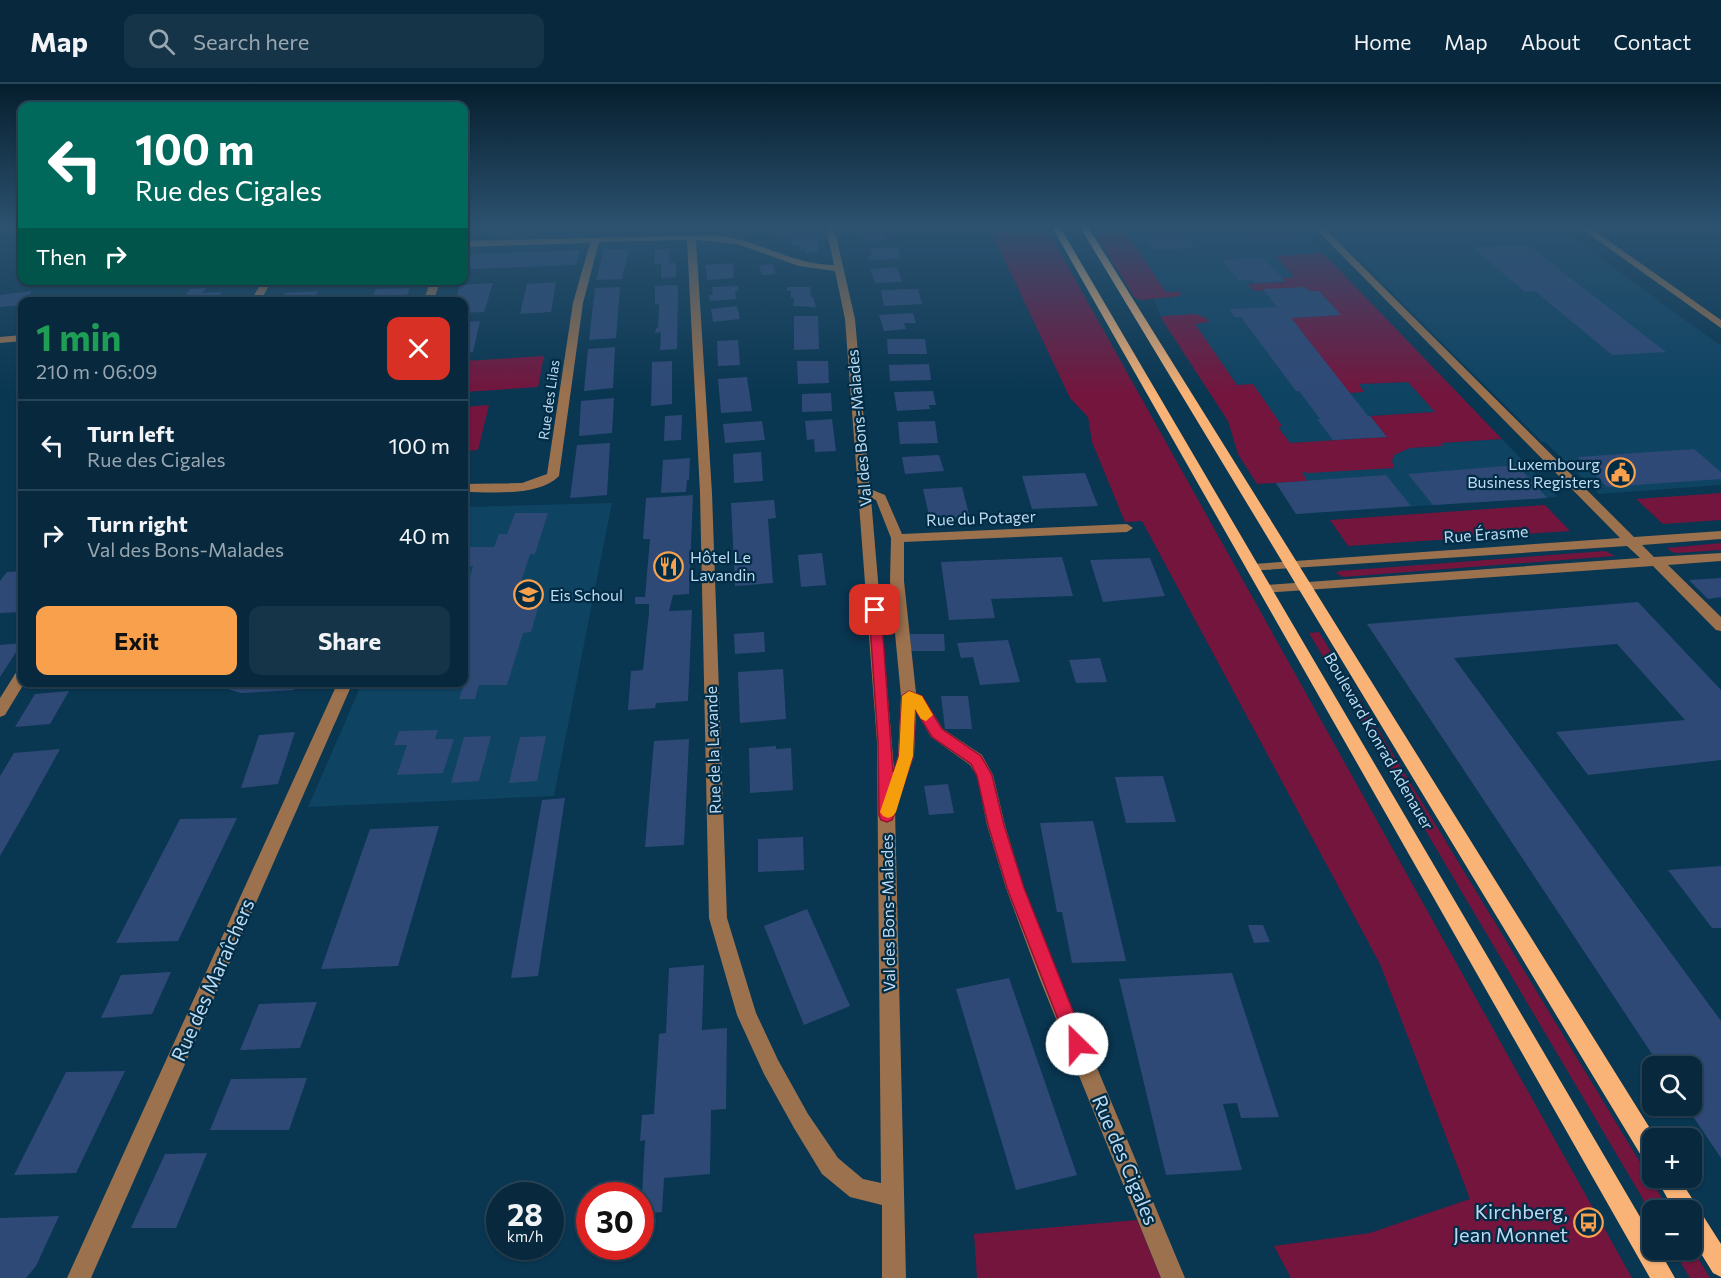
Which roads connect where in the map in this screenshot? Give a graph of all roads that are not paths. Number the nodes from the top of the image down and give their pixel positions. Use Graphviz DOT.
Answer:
graph roads {
  1 [pos="583,283"];
  2 [pos="694,283"];
  3 [pos="841,283"];
  4 [pos="1088,283"];
  5 [pos="1118,283"];
  6 [pos="1373,283"];
  7 [pos="1661,283"];
  8 [pos="1721,325"];
  9 [pos="18,338"];
  10 [pos="0,340"];
  11 [pos="468,488"];
  12 [pos="864,491"];
  13 [pos="1127,528"];
  14 [pos="1721,535"];
  15 [pos="897,538"];
  16 [pos="1631,542"];
  17 [pos="1721,557"];
  18 [pos="1654,562"];
  19 [pos="1292,566"];
  20 [pos="1253,568"];
  21 [pos="1305,588"];
  22 [pos="1266,590"];
  23 [pos="1721,626"];
  24 [pos="18,682"];
  25 [pos="344,687"];
  26 [pos="909,696"];
  27 [pos="0,711"];
  28 [pos="887,815"];
  29 [pos="1642,1136"];
  30 [pos="893,1196"];
  31 [pos="1702,1234"];
  32 [pos="1721,1265"];
  33 [pos="80,1278"];
  34 [pos="894,1278"];
  35 [pos="1173,1278"];
  36 [pos="1663,1278"];
  1 -- 11 [label="street, Rue des Lilas"];
  2 -- 30 [label="street, Rue de la Lavande"];
  3 -- 12 [label="street, Val des Bons-Malades"];
  4 -- 20 [label="main road, Boulevard Konrad Adenauer"];
  5 -- 19 [label="main road, Boulevard Konrad Adenauer"];
  6 -- 16 [label="street"];
  7 -- 8 [label="street"];
  9 -- 10 [label="street"];
  12 -- 15 [label="street"];
  12 -- 28 [label="street, Val des Bons-Malades"];
  13 -- 15 [label="street, Rue du Potager"];
  14 -- 16 [label="street, Rue Érasme"];
  15 -- 26 [label="street"];
  16 -- 18 [label="street"];
  16 -- 19 [label="street, Rue Érasme"];
  17 -- 18 [label="street"];
  18 -- 21 [label="street"];
  18 -- 23 [label="street"];
  19 -- 20 [label="street, Rue Érasme"];
  19 -- 21 [label="main road, Boulevard Konrad Adenauer"];
  20 -- 22 [label="main road, Boulevard Konrad Adenauer"];
  21 -- 22 [label="street"];
  21 -- 29 [label="main road, Boulevard Konrad Adenauer"];
  22 -- 36 [label="main road, Boulevard Konrad Adenauer"];
  24 -- 27 [label="street"];
  25 -- 33 [label="street, Rue des Maraîchers"];
  26 -- 28 [label="street"];
  26 -- 35 [label="street, Rue des Cigales"];
  28 -- 30 [label="street, Val des Bons-Malades"];
  30 -- 34 [label="street, Val des Bons-Malades"];
  31 -- 32 [label="main road"];
}
